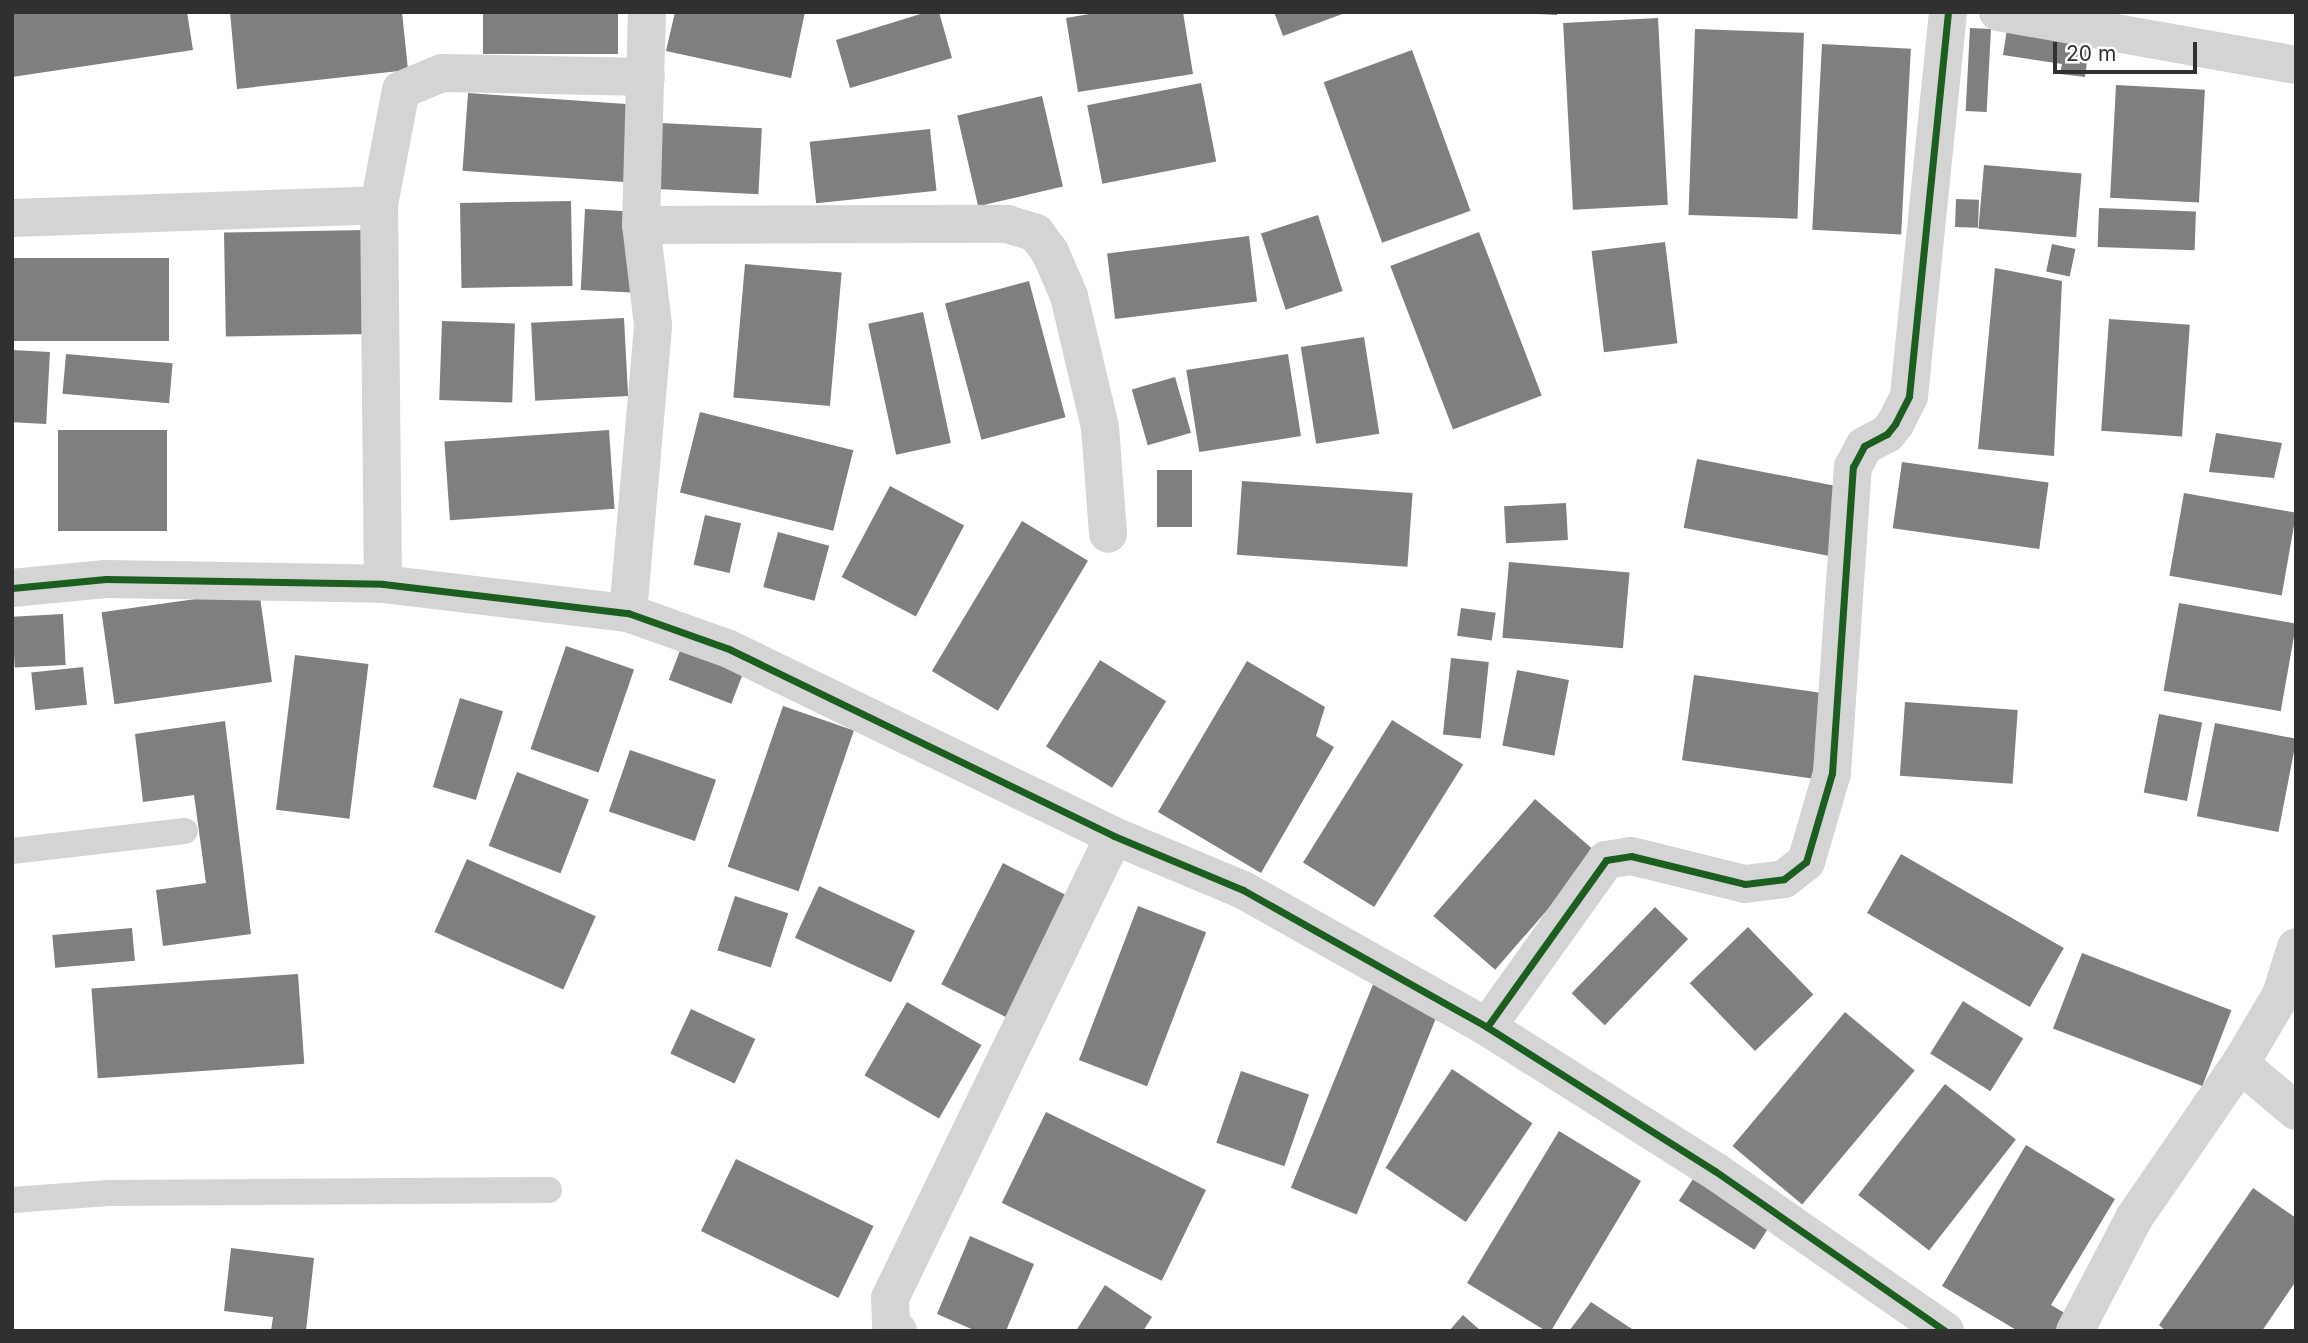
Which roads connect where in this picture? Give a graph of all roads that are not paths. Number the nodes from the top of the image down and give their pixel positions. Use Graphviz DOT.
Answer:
graph roads {
  1 [pos="647,12"];
  2 [pos="1948,12"];
  3 [pos="1998,12"];
  4 [pos="2296,65"];
  5 [pos="646,77"];
  6 [pos="379,205"];
  7 [pos="12,218"];
  8 [pos="641,225"];
  9 [pos="1108,534"];
  10 [pos="383,584"];
  11 [pos="12,589"];
  12 [pos="628,613"];
  13 [pos="185,831"];
  14 [pos="1114,836"];
  15 [pos="12,850"];
  16 [pos="2296,947"];
  17 [pos="1487,1027"];
  18 [pos="2241,1064"];
  19 [pos="2296,1111"];
  20 [pos="549,1190"];
  21 [pos="12,1200"];
  22 [pos="898,1331"];
  23 [pos="1945,1331"];
  24 [pos="2075,1331"];
  1 -- 5 [label="street"];
  2 -- 17 [label="street"];
  3 -- 4 [label="street"];
  5 -- 6 [label="street"];
  5 -- 8 [label="street"];
  6 -- 7 [label="street"];
  6 -- 10 [label="street"];
  8 -- 9 [label="street"];
  8 -- 12 [label="street"];
  10 -- 11 [label="street"];
  10 -- 12 [label="street"];
  12 -- 14 [label="street"];
  13 -- 15 [label="lane"];
  14 -- 17 [label="street"];
  14 -- 22 [label="street"];
  16 -- 18 [label="street"];
  17 -- 23 [label="street"];
  18 -- 19 [label="street"];
  18 -- 24 [label="street"];
  20 -- 21 [label="lane"];
}
